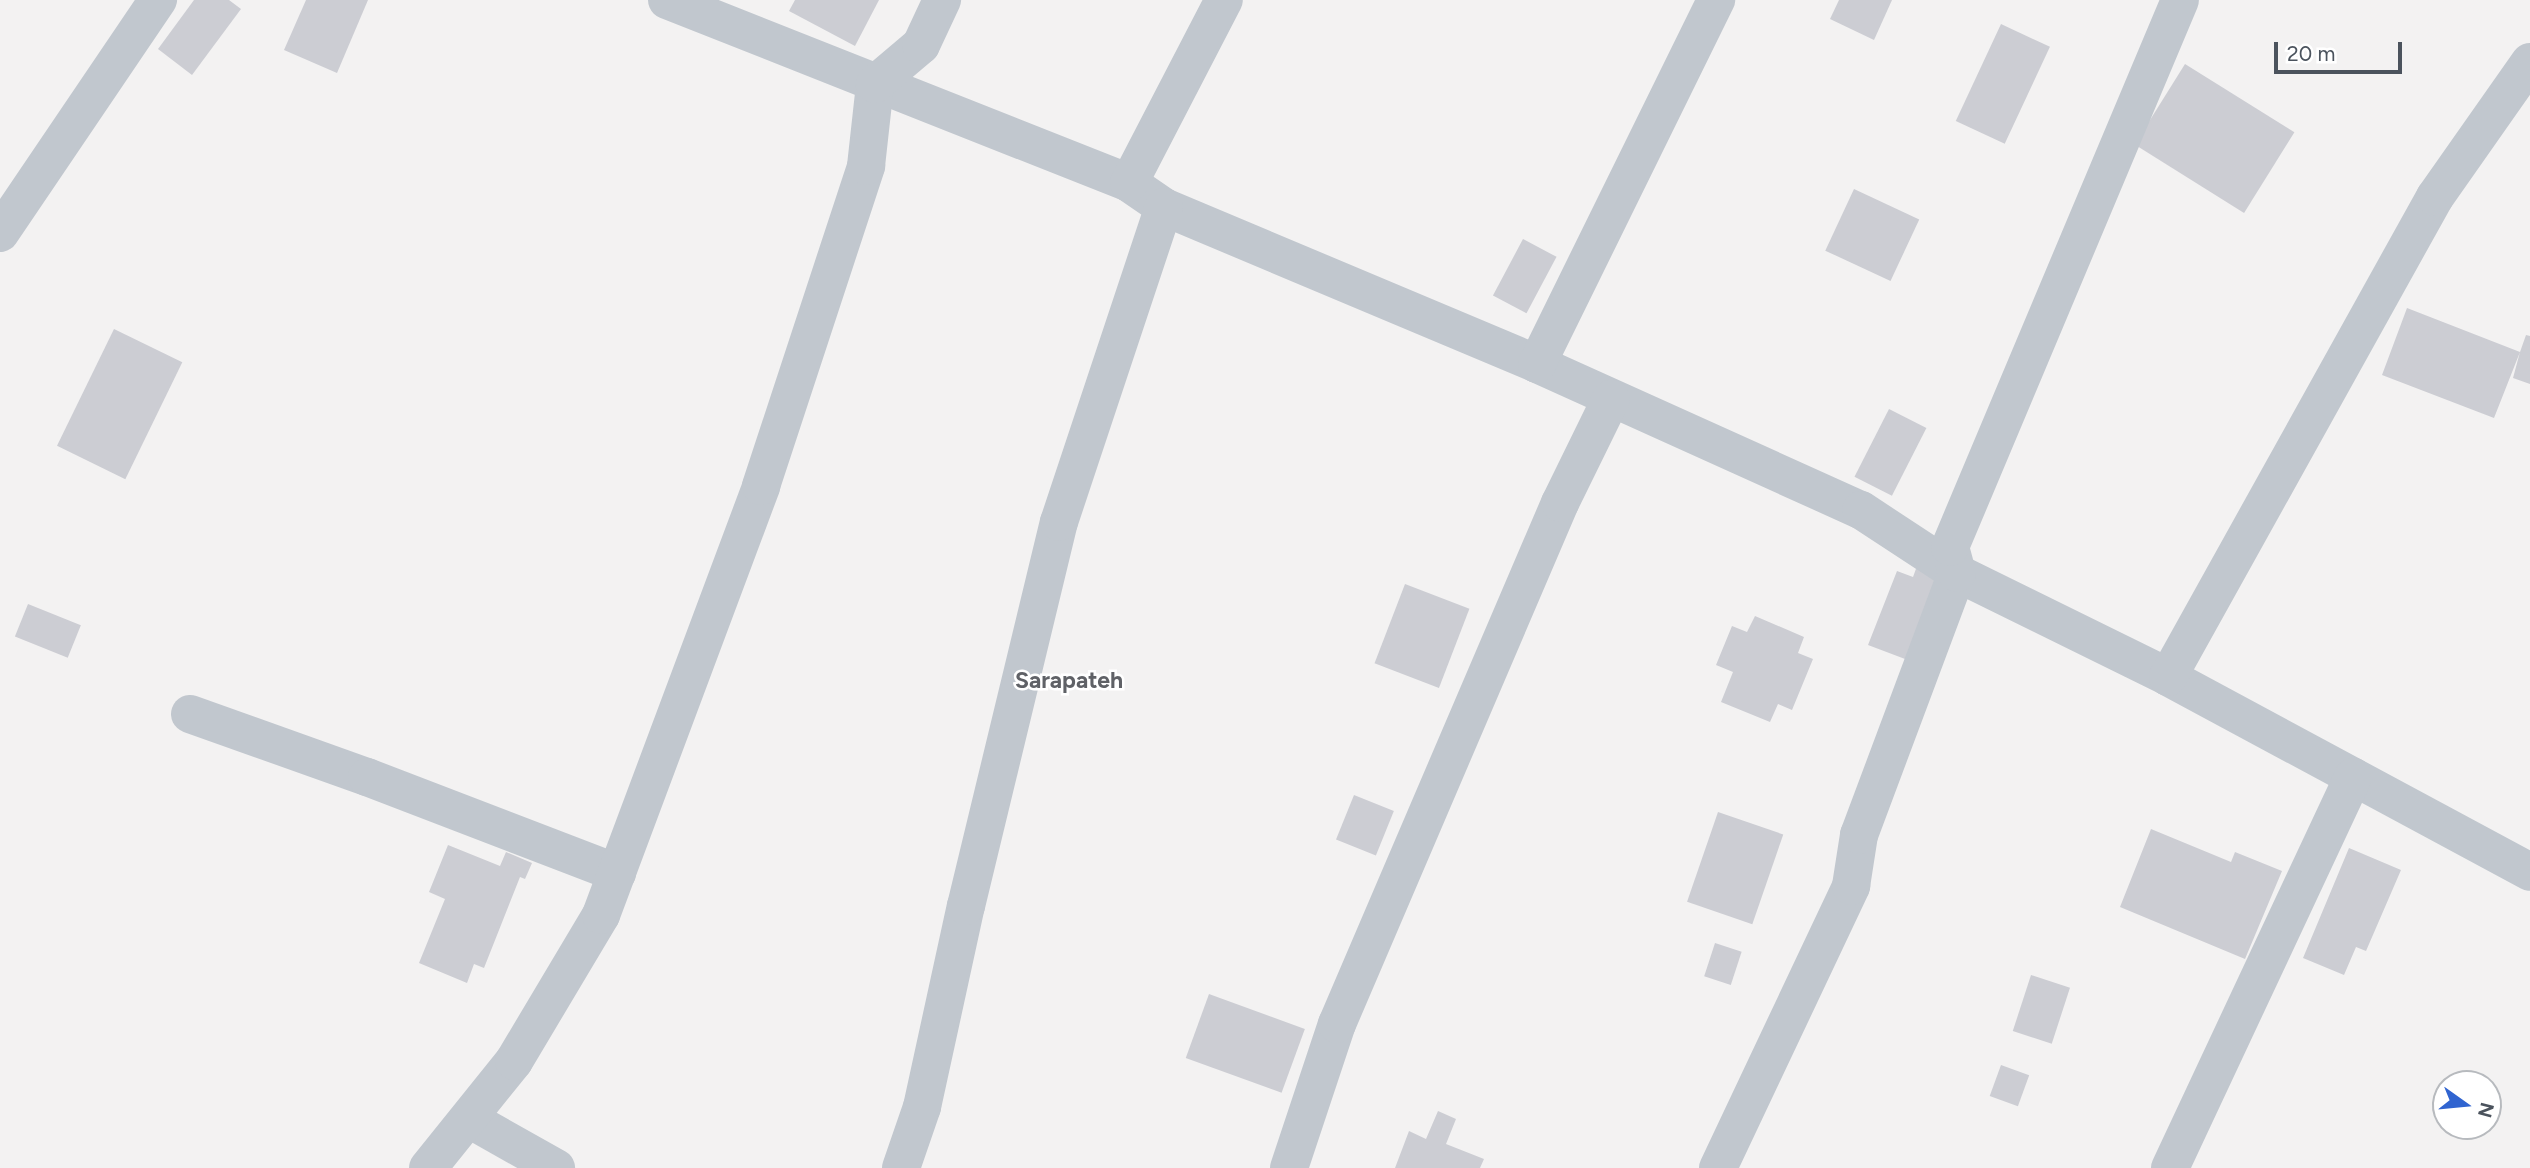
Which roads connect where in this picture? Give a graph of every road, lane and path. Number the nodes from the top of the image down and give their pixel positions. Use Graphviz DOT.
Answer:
graph roads {
  1 [pos="158,0"];
  2 [pos="667,0"];
  3 [pos="942,0"];
  4 [pos="1224,0"];
  5 [pos="1716,0"];
  6 [pos="2180,0"];
  7 [pos="2530,62"];
  8 [pos="875,84"];
  9 [pos="1129,183"];
  10 [pos="1164,207"];
  11 [pos="0,233"];
  12 [pos="1538,364"];
  13 [pos="1611,398"];
  14 [pos="1957,573"];
  15 [pos="2168,677"];
  16 [pos="190,714"];
  17 [pos="2353,777"];
  18 [pos="2530,872"];
  19 [pos="617,873"];
  20 [pos="468,1119"];
  21 [pos="428,1168"];
  22 [pos="556,1168"];
  23 [pos="901,1168"];
  24 [pos="1289,1168"];
  25 [pos="1718,1168"];
  26 [pos="2170,1168"];
  1 -- 11 [label="street"];
  2 -- 8 [label="street"];
  3 -- 8 [label="street"];
  4 -- 9 [label="street"];
  5 -- 12 [label="street"];
  6 -- 14 [label="street"];
  7 -- 15 [label="street"];
  8 -- 9 [label="street"];
  8 -- 19 [label="street"];
  9 -- 10 [label="street"];
  10 -- 12 [label="street"];
  10 -- 23 [label="street"];
  12 -- 13 [label="street"];
  13 -- 14 [label="street"];
  13 -- 24 [label="street"];
  14 -- 15 [label="street"];
  14 -- 25 [label="street"];
  15 -- 17 [label="street"];
  16 -- 19 [label="street"];
  17 -- 18 [label="street"];
  17 -- 26 [label="street"];
  19 -- 20 [label="street"];
  20 -- 21 [label="street"];
  20 -- 22 [label="street"];
}
